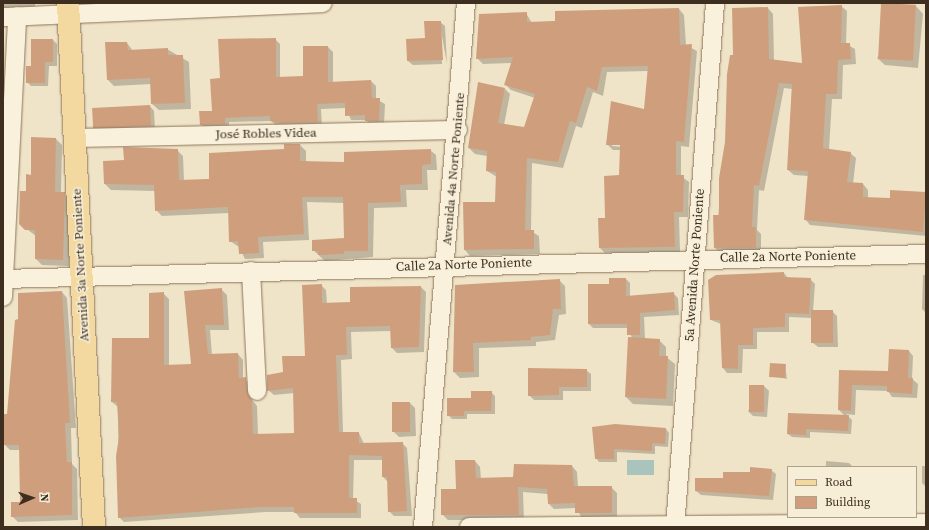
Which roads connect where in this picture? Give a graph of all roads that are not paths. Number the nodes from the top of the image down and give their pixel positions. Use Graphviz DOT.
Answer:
graph roads {
  1 [pos="323,3"];
  2 [pos="466,3"];
  3 [pos="715,3"];
  4 [pos="69,9"];
  5 [pos="10,16"];
  6 [pos="458,130"];
  7 [pos="74,138"];
  8 [pos="926,254"];
  9 [pos="696,259"];
  10 [pos="446,265"];
  11 [pos="251,272"];
  12 [pos="81,277"];
  13 [pos="4,279"];
  14 [pos="3,297"];
  15 [pos="257,391"];
  16 [pos="926,522"];
  17 [pos="676,526"];
  18 [pos="94,527"];
  19 [pos="422,527"];
  20 [pos="469,527"];
  1 -- 4 [label="street"];
  2 -- 6 [label="street, Avenida 4a Norte Poniente"];
  3 -- 9 [label="street, 5a Avenida Norte Poniente"];
  4 -- 5 [label="street"];
  4 -- 7 [label="main road, Avenida 3a Norte Poniente"];
  5 -- 13 [label="street"];
  6 -- 7 [label="street, José Robles Videa"];
  6 -- 10 [label="street, Avenida 4a Norte Poniente"];
  7 -- 12 [label="main road, Avenida 3a Norte Poniente"];
  8 -- 9 [label="street, Calle 2a Norte Poniente"];
  9 -- 10 [label="street, Calle 2a Norte Poniente"];
  9 -- 17 [label="street, 5a Avenida Norte Poniente"];
  10 -- 11 [label="street, Calle 2a Norte Poniente"];
  10 -- 19 [label="street, Avenida 4a Norte Poniente"];
  11 -- 12 [label="street, Calle 2a Norte Poniente"];
  11 -- 15 [label="street"];
  12 -- 13 [label="street, Calle 2a Norte Poniente"];
  12 -- 18 [label="main road, Avenida 3a Norte Poniente"];
  13 -- 14 [label="street"];
  16 -- 17 [label="street"];
  17 -- 20 [label="street"];
}
